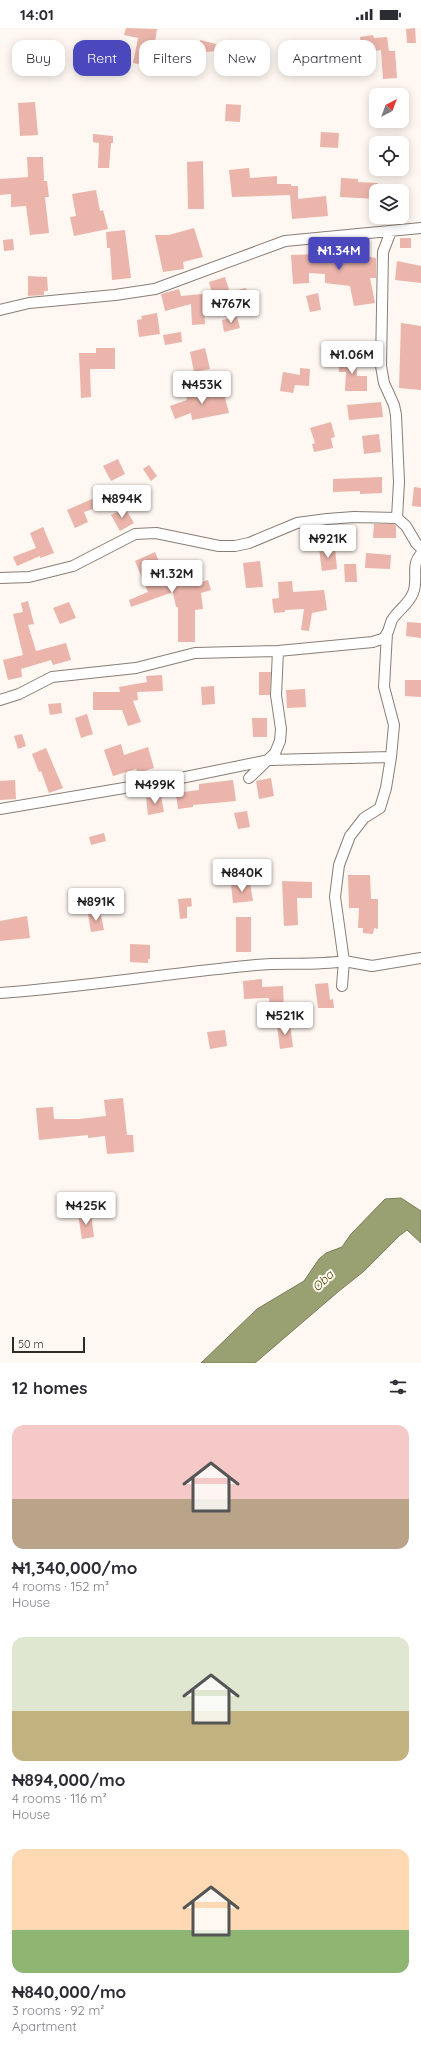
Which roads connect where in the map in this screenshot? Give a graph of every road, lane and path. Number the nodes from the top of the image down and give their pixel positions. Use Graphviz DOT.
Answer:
graph roads {
  1 [pos="421,228"];
  2 [pos="391,231"];
  3 [pos="0,310"];
  4 [pos="397,518"];
  5 [pos="421,548"];
  6 [pos="421,554"];
  7 [pos="0,578"];
  8 [pos="387,633"];
  9 [pos="278,651"];
  10 [pos="0,700"];
  11 [pos="391,757"];
  12 [pos="269,760"];
  13 [pos="249,778"];
  14 [pos="0,809"];
  15 [pos="421,958"];
  16 [pos="344,961"];
  17 [pos="342,986"];
  18 [pos="0,993"];
  1 -- 2 [label="street"];
  2 -- 3 [label="street"];
  2 -- 4 [label="street"];
  4 -- 5 [label="street"];
  4 -- 7 [label="street"];
  6 -- 8 [label="street"];
  8 -- 9 [label="street"];
  8 -- 11 [label="street"];
  9 -- 10 [label="street"];
  9 -- 12 [label="street"];
  11 -- 12 [label="street"];
  11 -- 16 [label="street"];
  12 -- 13 [label="street"];
  12 -- 14 [label="street"];
  15 -- 16 [label="street"];
  16 -- 17 [label="street"];
  16 -- 18 [label="street"];
}
